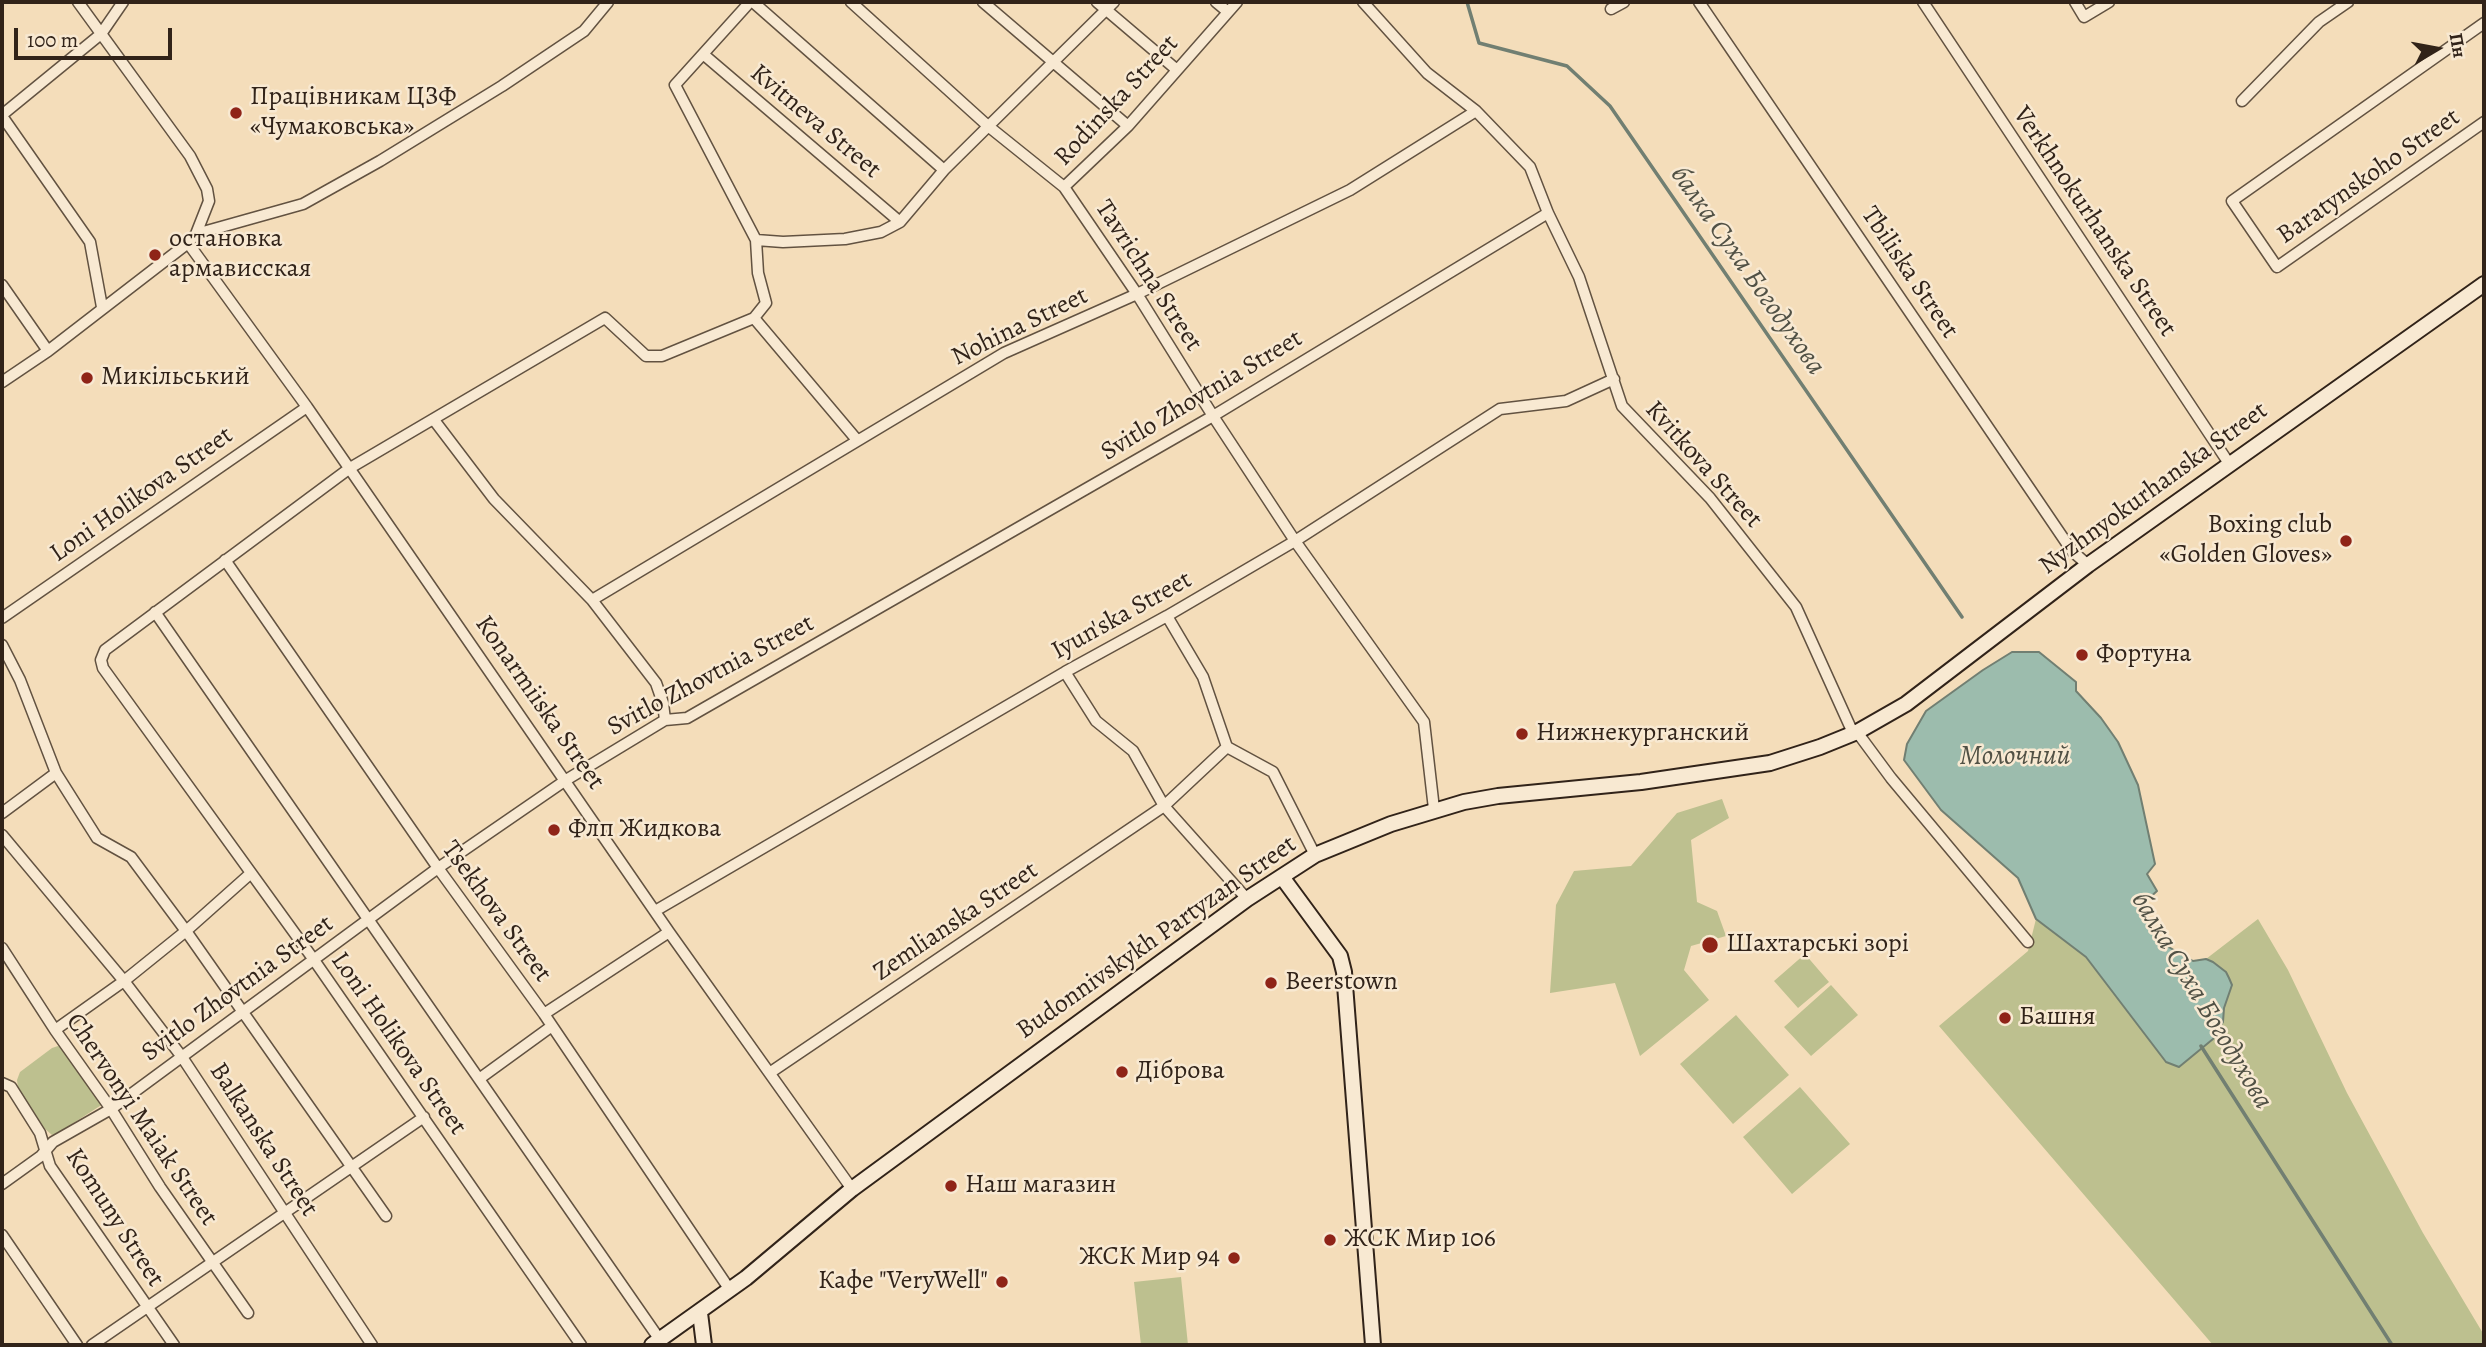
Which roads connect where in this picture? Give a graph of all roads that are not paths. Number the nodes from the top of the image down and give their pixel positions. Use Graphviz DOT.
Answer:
graph roads {
  1 [pos="78,2"];
  2 [pos="123,2"];
  3 [pos="608,2"];
  4 [pos="752,2"];
  5 [pos="851,2"];
  6 [pos="983,2"];
  7 [pos="1097,2"];
  8 [pos="1216,2"];
  9 [pos="1237,2"];
  10 [pos="1363,2"];
  11 [pos="1624,2"];
  12 [pos="1699,2"];
  13 [pos="1923,2"];
  14 [pos="2075,2"];
  15 [pos="2109,2"];
  16 [pos="2348,2"];
  17 [pos="1110,6"];
  18 [pos="1611,9"];
  19 [pos="1228,12"];
  20 [pos="2484,23"];
  21 [pos="101,34"];
  22 [pos="703,54"];
  23 [pos="1054,62"];
  24 [pos="1177,70"];
  25 [pos="2242,101"];
  26 [pos="1476,111"];
  27 [pos="2,116"];
  28 [pos="2484,122"];
  29 [pos="988,126"];
  30 [pos="1128,126"];
  31 [pos="944,170"];
  32 [pos="1064,187"];
  33 [pos="1548,213"];
  34 [pos="900,222"];
  35 [pos="196,234"];
  36 [pos="756,240"];
  37 [pos="188,243"];
  38 [pos="2484,284"];
  39 [pos="2,285"];
  40 [pos="1137,294"];
  41 [pos="102,307"];
  42 [pos="754,318"];
  43 [pos="48,351"];
  44 [pos="1614,379"];
  45 [pos="2,382"];
  46 [pos="307,407"];
  47 [pos="1213,416"];
  48 [pos="434,420"];
  49 [pos="857,440"];
  50 [pos="2230,464"];
  51 [pos="350,468"];
  52 [pos="1295,541"];
  53 [pos="225,560"];
  54 [pos="2088,565"];
  55 [pos="592,600"];
  56 [pos="155,612"];
  57 [pos="1167,616"];
  58 [pos="2,618"];
  59 [pos="2,645"];
  60 [pos="1065,671"];
  61 [pos="664,720"];
  62 [pos="1855,732"];
  63 [pos="1227,747"];
  64 [pos="56,773"];
  65 [pos="566,780"];
  66 [pos="1164,806"];
  67 [pos="1434,810"];
  68 [pos="2,813"];
  69 [pos="2,835"];
  70 [pos="1315,855"];
  71 [pos="438,868"];
  72 [pos="250,874"];
  73 [pos="1282,877"];
  74 [pos="1247,899"];
  75 [pos="655,911"];
  76 [pos="368,919"];
  77 [pos="186,931"];
  78 [pos="669,932"];
  79 [pos="2028,942"];
  80 [pos="2,948"];
  81 [pos="314,960"];
  82 [pos="124,981"];
  83 [pos="242,1012"];
  84 [pos="544,1014"];
  85 [pos="552,1026"];
  86 [pos="55,1030"];
  87 [pos="182,1057"];
  88 [pos="771,1072"];
  89 [pos="479,1079"];
  90 [pos="2,1083"];
  91 [pos="111,1109"];
  92 [pos="424,1117"];
  93 [pos="46,1152"];
  94 [pos="351,1167"];
  95 [pos="2,1184"];
  96 [pos="852,1189"];
  97 [pos="285,1211"];
  98 [pos="386,1216"];
  99 [pos="2,1235"];
  100 [pos="212,1263"];
  101 [pos="730,1290"];
  102 [pos="148,1308"];
  103 [pos="700,1312"];
  104 [pos="248,1313"];
  105 [pos="656,1343"];
  106 [pos="77,1345"];
  107 [pos="92,1345"];
  108 [pos="174,1345"];
  109 [pos="372,1345"];
  110 [pos="581,1345"];
  111 [pos="704,1345"];
  112 [pos="1373,1345"];
  1 -- 21 [label="street"];
  2 -- 21 [label="street"];
  3 -- 35 [label="street"];
  4 -- 22 [label="street"];
  4 -- 31 [label="street, Kvitneva Street"];
  5 -- 29 [label="street, Tavrichna Street"];
  6 -- 23 [label="street"];
  7 -- 17 [label="street"];
  8 -- 19 [label="street"];
  9 -- 19 [label="street, Rodinska Street"];
  10 -- 26 [label="street, Kvitkova Street"];
  11 -- 18 [label="street"];
  12 -- 54 [label="street, Tbiliska Street"];
  13 -- 50 [label="street, Verkhnokurhanska Street"];
  14 -- 15 [label="street"];
  16 -- 25 [label="street"];
  17 -- 23 [label="street"];
  17 -- 24 [label="street"];
  19 -- 24 [label="street, Rodinska Street"];
  20 -- 28 [label="street, Baratynskoho Street"];
  21 -- 27 [label="street"];
  21 -- 35 [label="street"];
  22 -- 34 [label="street, Kvitneva Street"];
  22 -- 36 [label="street"];
  23 -- 29 [label="street"];
  23 -- 30 [label="street"];
  24 -- 30 [label="street, Rodinska Street"];
  26 -- 33 [label="street, Kvitkova Street"];
  26 -- 40 [label="street, Nohina Street"];
  27 -- 41 [label="street"];
  29 -- 31 [label="street"];
  29 -- 32 [label="street, Tavrichna Street"];
  30 -- 32 [label="street, Rodinska Street"];
  31 -- 34 [label="street"];
  32 -- 40 [label="street, Tavrichna Street"];
  33 -- 44 [label="street, Kvitkova Street"];
  33 -- 47 [label="street, Svitlo Zhovtnia Street"];
  34 -- 36 [label="street"];
  35 -- 37 [label="street"];
  36 -- 42 [label="street"];
  37 -- 41 [label="street"];
  37 -- 46 [label="street, Konarmiiska Street"];
  38 -- 50 [label="main road, Nyzhnyokurhanska Street"];
  39 -- 43 [label="street"];
  40 -- 47 [label="street, Tavrichna Street"];
  40 -- 49 [label="street, Nohina Street"];
  41 -- 43 [label="street"];
  42 -- 48 [label="street"];
  42 -- 49 [label="street"];
  43 -- 45 [label="street"];
  44 -- 52 [label="street, Iyun'ska Street"];
  44 -- 62 [label="street, Kvitkova Street"];
  46 -- 51 [label="street, Konarmiiska Street"];
  46 -- 58 [label="street, Loni Holikova Street"];
  47 -- 52 [label="street, Tavrichna Street"];
  47 -- 61 [label="street, Svitlo Zhovtnia Street"];
  48 -- 51 [label="street"];
  48 -- 55 [label="street"];
  49 -- 55 [label="street, Nohina Street"];
  50 -- 54 [label="main road, Nyzhnyokurhanska Street"];
  51 -- 53 [label="street"];
  51 -- 65 [label="street, Konarmiiska Street"];
  52 -- 57 [label="street, Iyun'ska Street"];
  52 -- 67 [label="street, Tavrichna Street"];
  53 -- 56 [label="street"];
  53 -- 71 [label="street, Tsekhova Street"];
  54 -- 62 [label="main road, Nyzhnyokurhanska Street"];
  55 -- 61 [label="street"];
  56 -- 72 [label="street, Loni Holikova Street"];
  56 -- 76 [label="street"];
  57 -- 60 [label="street, Iyun'ska Street"];
  57 -- 63 [label="street"];
  59 -- 64 [label="street"];
  60 -- 66 [label="street"];
  60 -- 75 [label="street, Iyun'ska Street"];
  61 -- 65 [label="street, Svitlo Zhovtnia Street"];
  62 -- 67 [label="main road, Budonnivskykh Partyzan Street"];
  62 -- 79 [label="street, Kvitkova Street"];
  63 -- 66 [label="street, Zemlianska Street"];
  63 -- 70 [label="street"];
  64 -- 68 [label="street"];
  64 -- 77 [label="street"];
  65 -- 71 [label="street, Svitlo Zhovtnia Street"];
  65 -- 75 [label="street, Konarmiiska Street"];
  66 -- 74 [label="street"];
  66 -- 88 [label="street, Zemlianska Street"];
  67 -- 70 [label="main road, Budonnivskykh Partyzan Street"];
  69 -- 82 [label="street, Balkanska Street"];
  70 -- 73 [label="main road, Budonnivskykh Partyzan Street"];
  71 -- 76 [label="street, Svitlo Zhovtnia Street"];
  71 -- 84 [label="street, Tsekhova Street"];
  72 -- 77 [label="street"];
  72 -- 81 [label="street, Loni Holikova Street"];
  73 -- 74 [label="main road, Budonnivskykh Partyzan Street"];
  73 -- 112 [label="main road"];
  74 -- 96 [label="main road, Budonnivskykh Partyzan Street"];
  75 -- 78 [label="street, Konarmiiska Street"];
  76 -- 81 [label="street, Svitlo Zhovtnia Street"];
  76 -- 89 [label="street"];
  77 -- 82 [label="street"];
  77 -- 83 [label="street"];
  78 -- 84 [label="street"];
  78 -- 88 [label="street, Konarmiiska Street"];
  80 -- 86 [label="street, Chervonyi Maiak Street"];
  81 -- 83 [label="street, Svitlo Zhovtnia Street"];
  81 -- 92 [label="street, Loni Holikova Street"];
  82 -- 86 [label="street"];
  82 -- 87 [label="street, Balkanska Street"];
  83 -- 87 [label="street, Svitlo Zhovtnia Street"];
  83 -- 94 [label="street"];
  84 -- 85 [label="street, Tsekhova Street"];
  85 -- 89 [label="street"];
  85 -- 101 [label="street, Tsekhova Street"];
  86 -- 91 [label="street, Chervonyi Maiak Street"];
  87 -- 91 [label="street, Svitlo Zhovtnia Street"];
  87 -- 97 [label="street, Balkanska Street"];
  88 -- 96 [label="street, Konarmiiska Street"];
  89 -- 105 [label="street"];
  90 -- 93 [label="street, Komuny Street"];
  91 -- 93 [label="street, Svitlo Zhovtnia Street"];
  91 -- 100 [label="street, Chervonyi Maiak Street"];
  92 -- 94 [label="street"];
  92 -- 110 [label="street, Loni Holikova Street"];
  93 -- 95 [label="street, Svitlo Zhovtnia Street"];
  93 -- 102 [label="street, Komuny Street"];
  94 -- 97 [label="street"];
  94 -- 98 [label="street"];
  96 -- 101 [label="main road, Budonnivskykh Partyzan Street"];
  97 -- 100 [label="street"];
  97 -- 109 [label="street, Balkanska Street"];
  99 -- 106 [label="street"];
  100 -- 102 [label="street"];
  100 -- 104 [label="street, Chervonyi Maiak Street"];
  101 -- 103 [label="main road, Budonnivskykh Partyzan Street"];
  102 -- 107 [label="street"];
  102 -- 108 [label="street, Komuny Street"];
  103 -- 105 [label="main road, Budonnivskykh Partyzan Street"];
  103 -- 111 [label="main road"];
}
